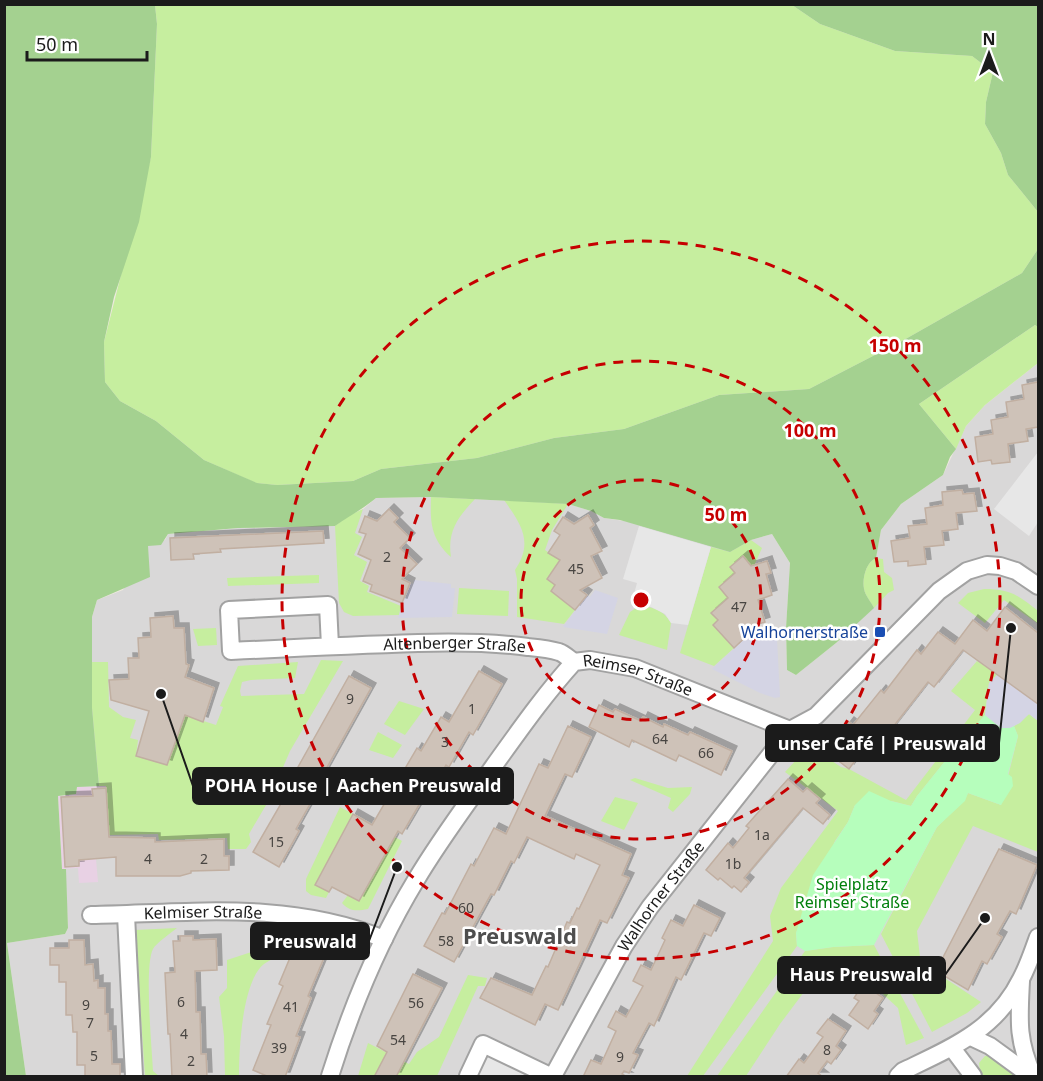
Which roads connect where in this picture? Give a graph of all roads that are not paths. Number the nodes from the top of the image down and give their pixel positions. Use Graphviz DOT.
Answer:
graph roads {
  1 [pos="1038,586"];
  2 [pos="330,646"];
  3 [pos="574,663"];
  4 [pos="790,730"];
  5 [pos="90,915"];
  6 [pos="126,915"];
  7 [pos="1038,937"];
  8 [pos="384,939"];
  9 [pos="1021,981"];
  10 [pos="971,1037"];
  11 [pos="952,1048"];
  12 [pos="134,1076"];
  13 [pos="330,1077"];
  14 [pos="468,1077"];
  15 [pos="552,1077"];
  16 [pos="898,1077"];
  17 [pos="973,1077"];
  18 [pos="1032,1077"];
  1 -- 4 [label="street"];
  2 -- 2 [label="street, Altenberger Straße"];
  2 -- 3 [label="street, Altenberger Straße"];
  3 -- 4 [label="street, Reimser Straße"];
  3 -- 8 [label="street, Reimser Straße"];
  4 -- 15 [label="street, Walhorner Straße"];
  5 -- 6 [label="street, Kelmiser Straße"];
  6 -- 8 [label="street, Kelmiser Straße"];
  6 -- 12 [label="street"];
  7 -- 9 [label="street"];
  8 -- 13 [label="street, Reimser Straße"];
  9 -- 10 [label="street"];
  9 -- 18 [label="street"];
  10 -- 11 [label="street"];
  10 -- 18 [label="street"];
  11 -- 16 [label="street"];
  11 -- 17 [label="street"];
  14 -- 15 [label="street, Walhorner Straße"];
}
